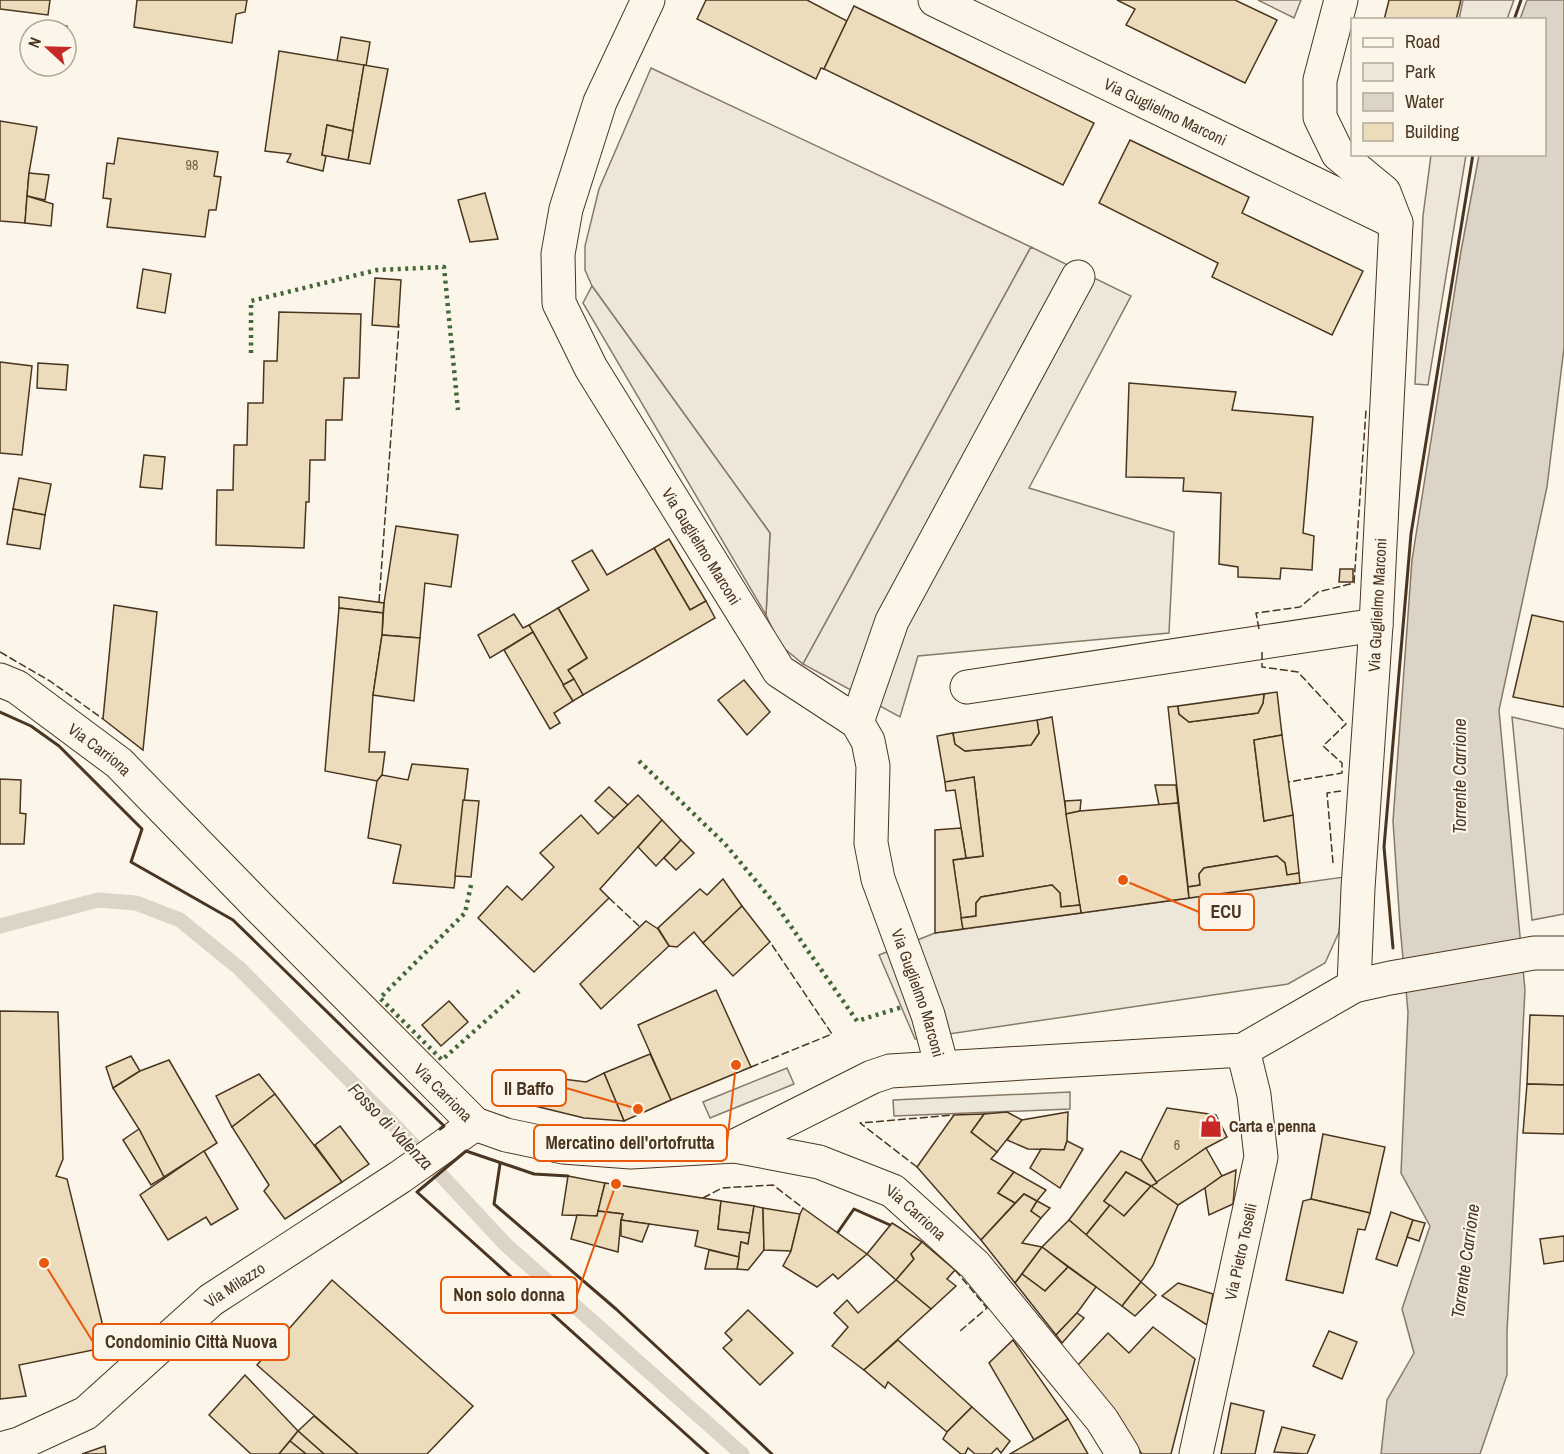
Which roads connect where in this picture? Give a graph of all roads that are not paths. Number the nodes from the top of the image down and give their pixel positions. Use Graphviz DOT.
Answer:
graph roads {
  1 [pos="648,0"];
  2 [pos="935,0"];
  3 [pos="1341,0"];
  4 [pos="1396,223"];
  5 [pos="1078,277"];
  6 [pos="1377,625"];
  7 [pos="0,680"];
  8 [pos="967,687"];
  9 [pos="857,722"];
  10 [pos="1549,953"];
  11 [pos="1354,986"];
  12 [pos="1243,1050"];
  13 [pos="942,1067"];
  14 [pos="466,1131"];
  15 [pos="735,1146"];
  16 [pos="0,1449"];
  17 [pos="1123,1454"];
  18 [pos="1196,1454"];
  1 -- 9 [label="street, Via Guglielmo Marconi"];
  2 -- 4 [label="street, Via Guglielmo Marconi"];
  3 -- 4 [label="street, Via Guglielmo Marconi"];
  4 -- 6 [label="street, Via Guglielmo Marconi"];
  5 -- 9 [label="street"];
  6 -- 8 [label="street"];
  6 -- 11 [label="street, Via Guglielmo Marconi"];
  7 -- 14 [label="street, Via Carriona"];
  9 -- 13 [label="street, Via Guglielmo Marconi"];
  10 -- 11 [label="street, Via Guglielmo Marconi"];
  11 -- 12 [label="street, Via Guglielmo Marconi"];
  12 -- 13 [label="street, Via Guglielmo Marconi"];
  12 -- 18 [label="street, Via Pietro Toselli"];
  13 -- 15 [label="street, Via Guglielmo Marconi"];
  14 -- 15 [label="street, Via Carriona"];
  14 -- 16 [label="street, Via Milazzo"];
  15 -- 17 [label="street, Via Carriona"];
}
